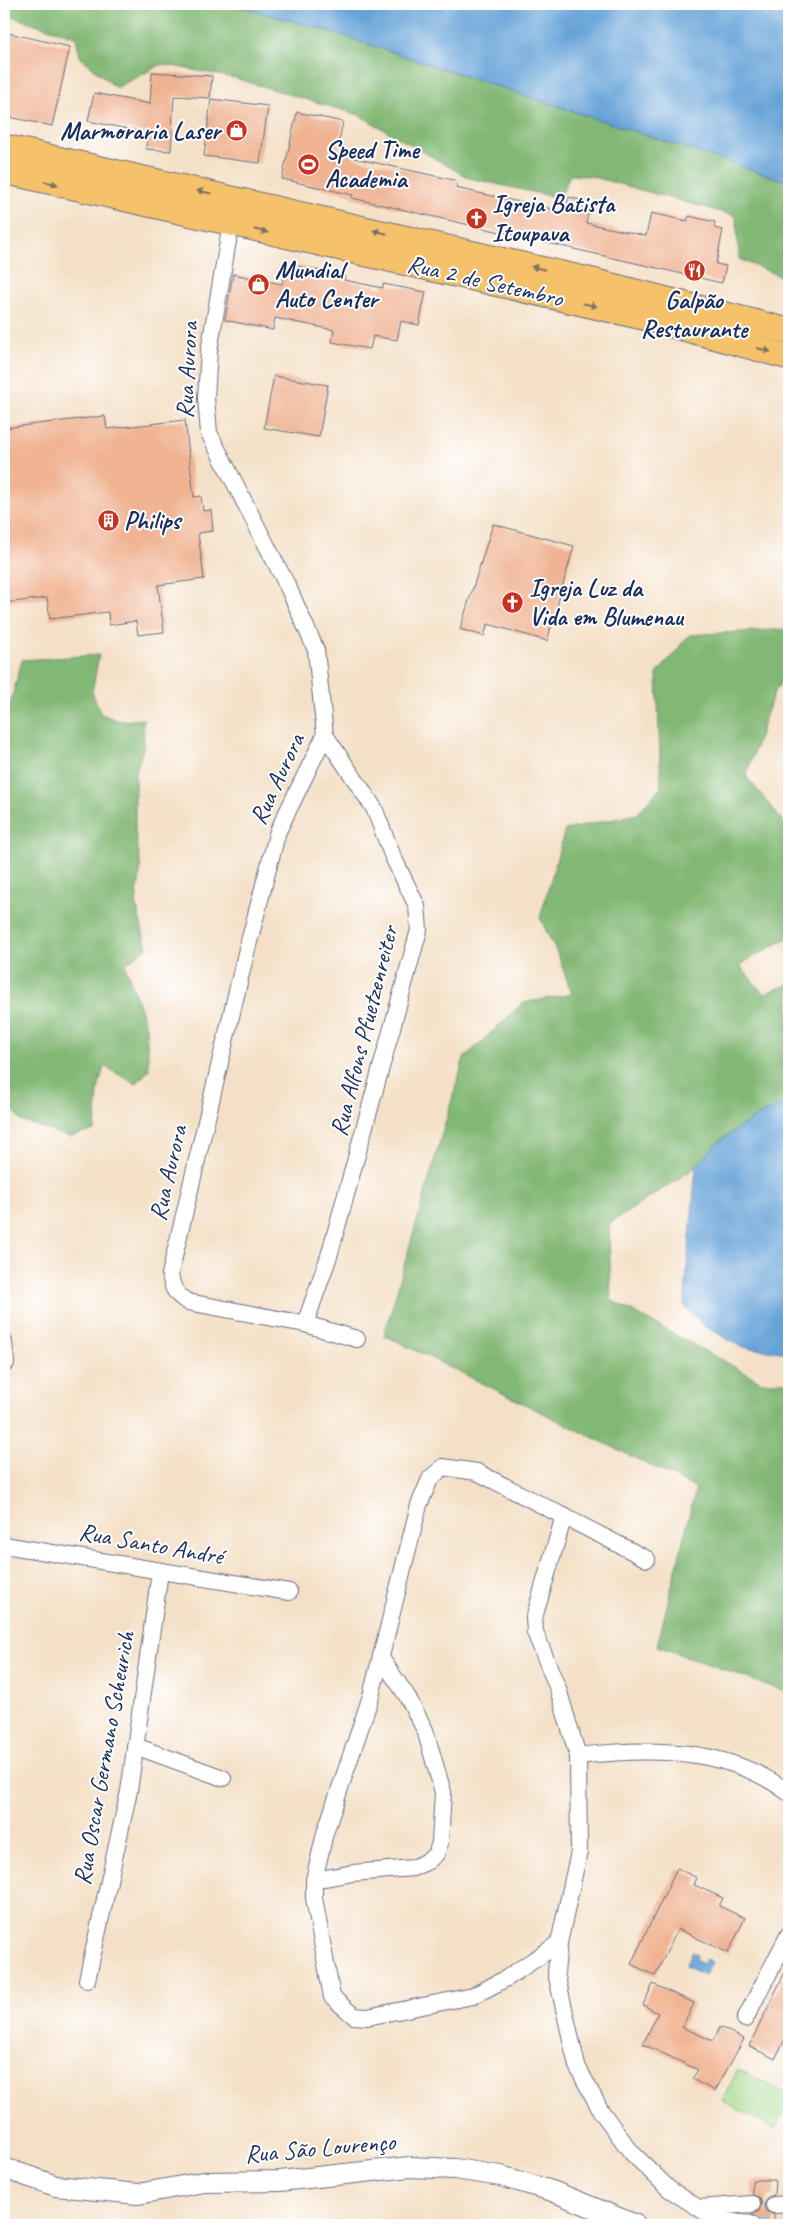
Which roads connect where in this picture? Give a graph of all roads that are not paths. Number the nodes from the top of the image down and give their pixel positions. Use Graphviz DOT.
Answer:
graph roads {
  1 [pos="4,147"];
  2 [pos="4,171"];
  3 [pos="231,224"];
  4 [pos="789,331"];
  5 [pos="789,356"];
  6 [pos="325,735"];
  7 [pos="304,1324"];
  8 [pos="357,1339"];
  9 [pos="4,1342"];
  10 [pos="6,1363"];
  11 [pos="564,1516"];
  12 [pos="4,1546"];
  13 [pos="647,1559"];
  14 [pos="160,1572"];
  15 [pos="289,1592"];
  16 [pos="381,1658"];
  17 [pos="135,1746"];
  18 [pos="578,1756"];
  19 [pos="223,1778"];
  20 [pos="789,1793"];
  21 [pos="314,1880"];
  22 [pos="789,1934"];
  23 [pos="559,1942"];
  24 [pos="87,1980"];
  25 [pos="745,2019"];
  26 [pos="4,2168"];
  27 [pos="752,2204"];
  28 [pos="700,2208"];
  29 [pos="752,2224"];
  30 [pos="636,2225"];
  4 -- 1 [label="main road, Rua 2 de Setembro, one-way"];
  2 -- 3 [label="main road, Rua 2 de Setembro, one-way"];
  3 -- 5 [label="main road, Rua 2 de Setembro, one-way"];
  3 -- 6 [label="street, Rua Aurora"];
  6 -- 7 [label="street, Rua Alfons Pfuetzenreiter"];
  6 -- 7 [label="street, Rua Aurora"];
  7 -- 8 [label="street"];
  9 -- 10 [label="street"];
  11 -- 13 [label="street"];
  11 -- 16 [label="street"];
  11 -- 18 [label="street"];
  12 -- 14 [label="street, Rua Santo André"];
  14 -- 15 [label="street, Rua Santo André"];
  14 -- 17 [label="street, Rua Oscar Germano Scheurich"];
  16 -- 21 [label="street"];
  16 -- 21 [label="street"];
  17 -- 19 [label="street"];
  17 -- 24 [label="street, Rua Oscar Germano Scheurich"];
  18 -- 20 [label="street"];
  18 -- 23 [label="street"];
  21 -- 23 [label="street"];
  22 -- 25 [label="street"];
  23 -- 28 [label="street"];
  26 -- 30 [label="street, Rua São Lourenço"];
  27 -- 28 [label="street"];
  28 -- 29 [label="street"];
}
